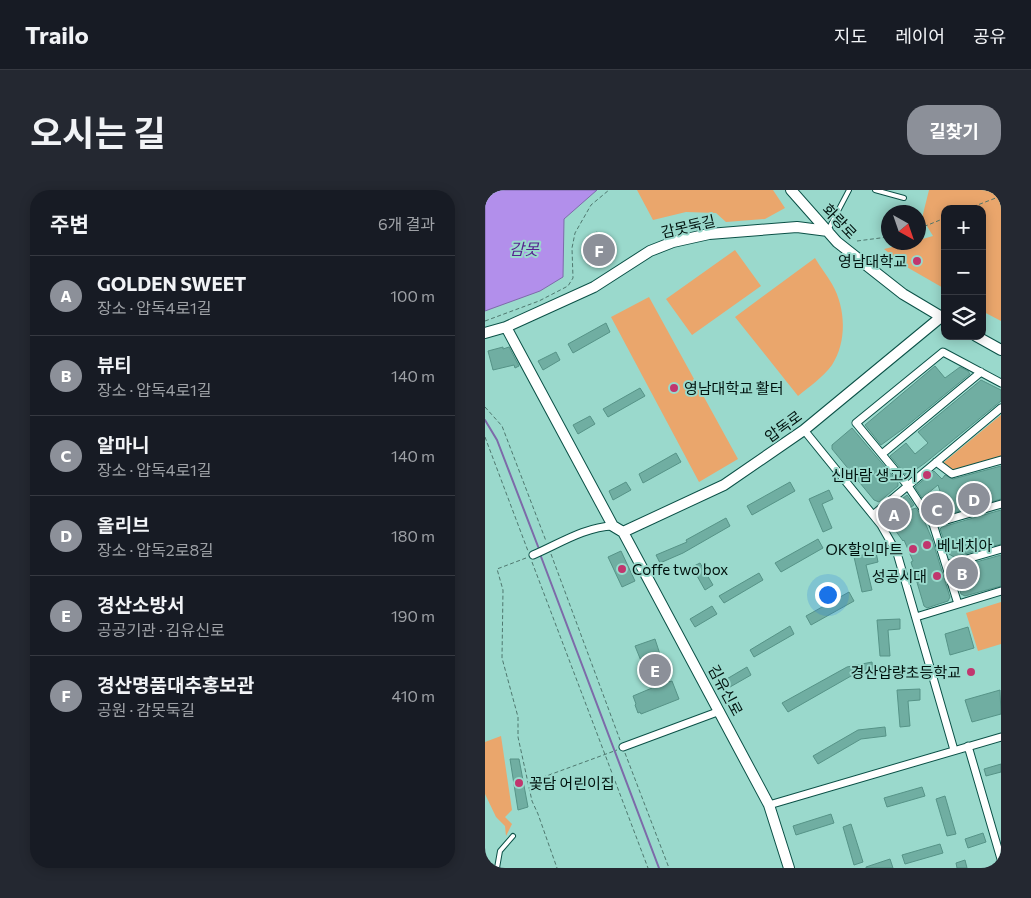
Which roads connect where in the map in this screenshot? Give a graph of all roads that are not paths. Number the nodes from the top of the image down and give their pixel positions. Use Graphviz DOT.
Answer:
graph roads {
  1 [pos="791,190"];
  2 [pos="849,190"];
  3 [pos="875,190"];
  4 [pos="897,190"];
  5 [pos="895,196"];
  6 [pos="904,198"];
  7 [pos="828,231"];
  8 [pos="941,317"];
  9 [pos="941,320"];
  10 [pos="506,327"];
  11 [pos="485,333"];
  12 [pos="983,340"];
  13 [pos="1001,350"];
  14 [pos="981,372"];
  15 [pos="1001,383"];
  16 [pos="1001,408"];
  17 [pos="804,430"];
  18 [pos="882,454"];
  19 [pos="1001,460"];
  20 [pos="936,462"];
  21 [pos="908,486"];
  22 [pos="1001,504"];
  23 [pos="873,515"];
  24 [pos="933,524"];
  25 [pos="613,526"];
  26 [pos="623,532"];
  27 [pos="1001,549"];
  28 [pos="532,556"];
  29 [pos="946,565"];
  30 [pos="1001,591"];
  31 [pos="959,604"];
  32 [pos="916,617"];
  33 [pos="720,711"];
  34 [pos="1001,737"];
  35 [pos="968,746"];
  36 [pos="621,748"];
  37 [pos="954,750"];
  38 [pos="769,805"];
  39 [pos="513,836"];
  40 [pos="1001,859"];
  41 [pos="497,868"];
  42 [pos="789,868"];
  1 -- 7 [label="street, 화랑로"];
  2 -- 7 [label="lane"];
  3 -- 5 [label="lane"];
  4 -- 5 [label="lane"];
  5 -- 6 [label="lane"];
  7 -- 8 [label="street, 화랑로"];
  7 -- 10 [label="street, 감못둑길"];
  9 -- 17 [label="street, 압독로"];
  10 -- 11 [label="street, 감못둑길"];
  10 -- 25 [label="street"];
  12 -- 13 [label="street"];
  14 -- 15 [label="street"];
  14 -- 18 [label="street"];
  14 -- 18 [label="street"];
  16 -- 20 [label="street"];
  17 -- 23 [label="street"];
  17 -- 26 [label="street, 압독로"];
  18 -- 21 [label="street"];
  19 -- 20 [label="street"];
  20 -- 21 [label="street"];
  21 -- 23 [label="street"];
  21 -- 24 [label="street"];
  22 -- 24 [label="street"];
  23 -- 32 [label="street"];
  24 -- 29 [label="street"];
  25 -- 26 [label="street"];
  25 -- 28 [label="street"];
  26 -- 33 [label="street, 김유신로"];
  27 -- 29 [label="street"];
  29 -- 31 [label="street"];
  30 -- 31 [label="street"];
  31 -- 32 [label="street"];
  32 -- 37 [label="street"];
  33 -- 36 [label="street"];
  33 -- 38 [label="street, 김유신로"];
  34 -- 35 [label="street"];
  35 -- 37 [label="street"];
  35 -- 40 [label="street"];
  37 -- 38 [label="street"];
  38 -- 42 [label="street, 김유신로"];
  39 -- 41 [label="lane"];
}
